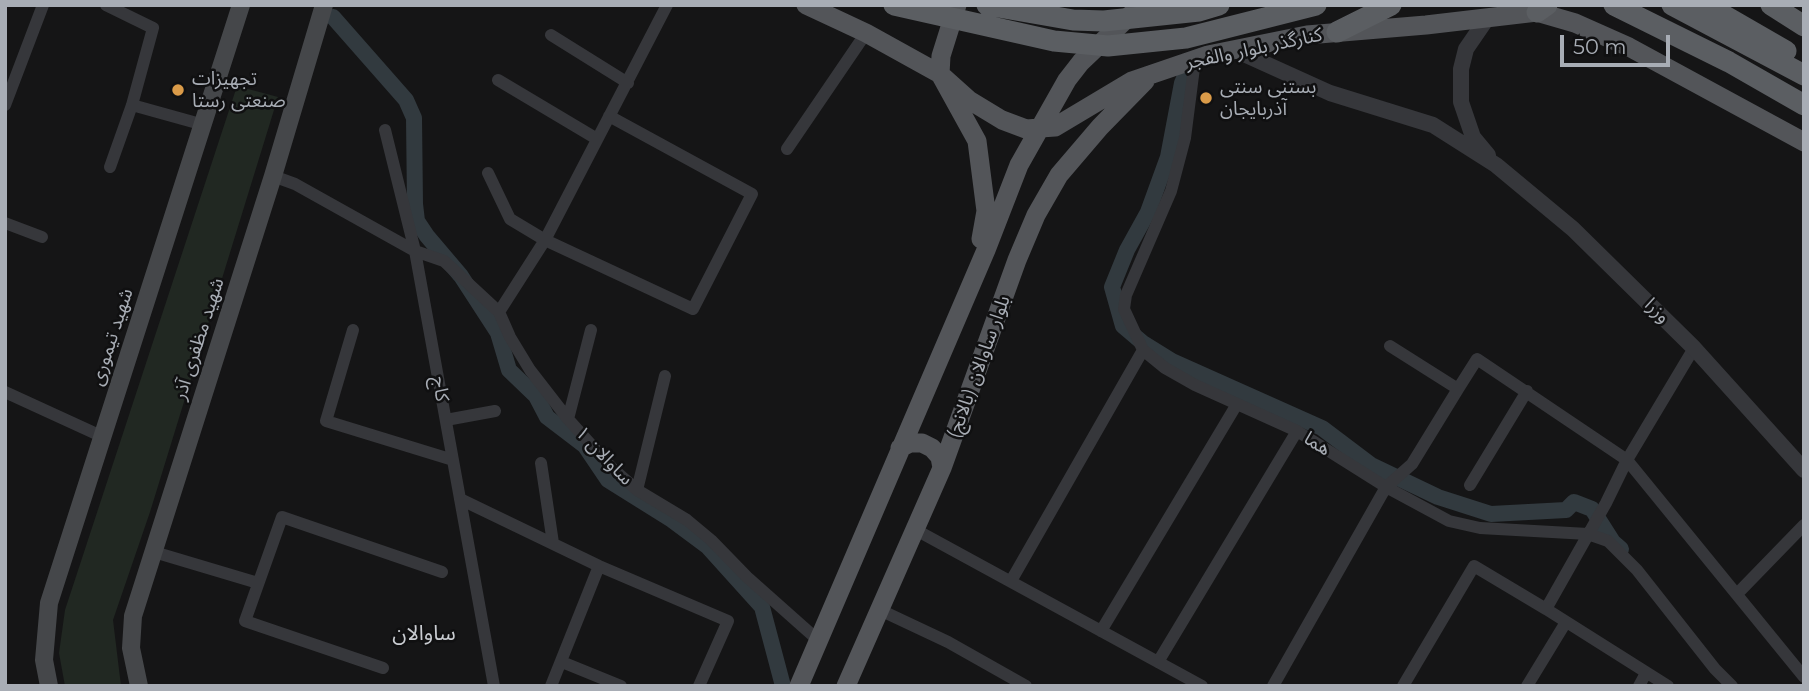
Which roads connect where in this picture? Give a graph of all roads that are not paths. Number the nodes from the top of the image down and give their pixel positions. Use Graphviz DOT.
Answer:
graph roads {
  1 [pos="43,5"];
  2 [pos="106,5"];
  3 [pos="241,5"];
  4 [pos="324,5"];
  5 [pos="667,5"];
  6 [pos="806,5"];
  7 [pos="894,5"];
  8 [pos="957,5"];
  9 [pos="988,5"];
  10 [pos="1141,5"];
  11 [pos="1219,5"];
  12 [pos="1316,5"];
  13 [pos="1391,5"];
  14 [pos="1614,5"];
  15 [pos="1672,5"];
  16 [pos="1706,5"];
  17 [pos="1771,5"];
  18 [pos="1542,9"];
  19 [pos="1488,17"];
  20 [pos="1804,26"];
  21 [pos="1338,32"];
  22 [pos="866,33"];
  23 [pos="551,35"];
  24 [pos="1235,50"];
  25 [pos="1195,60"];
  26 [pos="1804,61"];
  27 [pos="1152,73"];
  28 [pos="940,74"];
  29 [pos="1804,75"];
  30 [pos="498,80"];
  31 [pos="628,83"];
  32 [pos="132,104"];
  33 [pos="5,105"];
  34 [pos="1804,105"];
  35 [pos="609,116"];
  36 [pos="204,125"];
  37 [pos="385,130"];
  38 [pos="597,139"];
  39 [pos="1804,142"];
  40 [pos="787,149"];
  41 [pos="1496,165"];
  42 [pos="110,167"];
  43 [pos="488,173"];
  44 [pos="273,176"];
  45 [pos="5,223"];
  46 [pos="42,237"];
  47 [pos="545,240"];
  48 [pos="415,251"];
  49 [pos="974,277"];
  50 [pos="499,312"];
  51 [pos="353,330"];
  52 [pos="591,330"];
  53 [pos="1390,346"];
  54 [pos="1694,348"];
  55 [pos="1143,350"];
  56 [pos="665,376"];
  57 [pos="1458,389"];
  58 [pos="1527,391"];
  59 [pos="5,392"];
  60 [pos="1237,404"];
  61 [pos="495,411"];
  62 [pos="568,419"];
  63 [pos="446,421"];
  64 [pos="1297,431"];
  65 [pos="101,436"];
  66 [pos="900,448"];
  67 [pos="453,460"];
  68 [pos="1627,460"];
  69 [pos="541,463"];
  70 [pos="942,468"];
  71 [pos="1804,470"];
  72 [pos="1470,485"];
  73 [pos="1386,487"];
  74 [pos="637,490"];
  75 [pos="460,499"];
  76 [pos="1804,525"];
  77 [pos="916,530"];
  78 [pos="1588,534"];
  79 [pos="553,543"];
  80 [pos="154,552"];
  81 [pos="599,566"];
  82 [pos="442,572"];
  83 [pos="1011,581"];
  84 [pos="258,583"];
  85 [pos="1737,594"];
  86 [pos="1546,609"];
  87 [pos="880,610"];
  88 [pos="1566,622"];
  89 [pos="1101,631"];
  90 [pos="819,641"];
  91 [pos="562,662"];
  92 [pos="1158,662"];
  93 [pos="383,668"];
  94 [pos="1646,673"];
  95 [pos="1804,677"];
  96 [pos="49,686"];
  97 [pos="139,686"];
  98 [pos="494,686"];
  99 [pos="551,686"];
  100 [pos="621,686"];
  101 [pos="699,686"];
  102 [pos="799,686"];
  103 [pos="846,686"];
  104 [pos="1026,686"];
  105 [pos="1202,686"];
  106 [pos="1273,686"];
  107 [pos="1403,686"];
  108 [pos="1527,686"];
  109 [pos="1639,686"];
  110 [pos="1668,686"];
  111 [pos="1732,686"];
  1 -- 33 [label="street"];
  2 -- 32 [label="street"];
  3 -- 36 [label="main road, شهید تیموری"];
  4 -- 44 [label="main road, شهید مظفری آذر"];
  5 -- 31 [label="street"];
  6 -- 22 [label="main road, کنارگذر بلوار والفجر"];
  7 -- 12 [label="highway"];
  8 -- 28 [label="main road"];
  9 -- 11 [label="highway"];
  10 -- 49 [label="main road, بلوار ساوالان (بالانج)"];
  13 -- 21 [label="highway"];
  14 -- 34 [label="highway"];
  15 -- 29 [label="highway"];
  16 -- 26 [label="highway"];
  17 -- 20 [label="highway"];
  18 -- 19 [label="main road, کنارگذر بلوار والفجر"];
  18 -- 39 [label="main road, کنارگذر بلوار والفجر"];
  19 -- 21 [label="main road, کنارگذر بلوار والفجر"];
  19 -- 41 [label="street"];
  21 -- 24 [label="main road, کنارگذر بلوار والفجر"];
  22 -- 28 [label="main road, کنارگذر بلوار والفجر"];
  22 -- 40 [label="street"];
  23 -- 31 [label="street"];
  24 -- 25 [label="main road, کنارگذر بلوار والفجر"];
  24 -- 41 [label="street"];
  25 -- 27 [label="main road, کنارگذر بلوار والفجر"];
  25 -- 55 [label="street, هما"];
  27 -- 28 [label="main road, کنارگذر بلوار والفجر"];
  27 -- 70 [label="main road, بلوار ساوالان (بالانج)"];
  28 -- 49 [label="main road"];
  30 -- 38 [label="street"];
  31 -- 35 [label="street"];
  32 -- 36 [label="street"];
  32 -- 42 [label="street"];
  35 -- 38 [label="street"];
  35 -- 47 [label="street"];
  36 -- 65 [label="main road, شهید تیموری"];
  37 -- 48 [label="street, کاج"];
  38 -- 47 [label="street"];
  41 -- 54 [label="street, وزرا"];
  43 -- 47 [label="street"];
  44 -- 48 [label="street"];
  44 -- 80 [label="main road, شهید مظفری آذر"];
  45 -- 46 [label="street"];
  47 -- 50 [label="street"];
  48 -- 50 [label="street, ساوالان ۱"];
  48 -- 63 [label="street, کاج"];
  49 -- 66 [label="main road, بلوار ساوالان (بالانج)"];
  50 -- 62 [label="street, ساوالان ۱"];
  51 -- 67 [label="street"];
  52 -- 62 [label="street"];
  53 -- 57 [label="street"];
  54 -- 68 [label="street"];
  54 -- 71 [label="street, وزرا"];
  55 -- 60 [label="street, هما"];
  55 -- 83 [label="street"];
  56 -- 74 [label="street"];
  57 -- 58 [label="street"];
  57 -- 73 [label="street"];
  58 -- 68 [label="street"];
  58 -- 72 [label="street"];
  59 -- 65 [label="street"];
  60 -- 64 [label="street, هما"];
  60 -- 89 [label="street"];
  61 -- 63 [label="street"];
  62 -- 74 [label="street, ساوالان ۱"];
  63 -- 67 [label="street, کاج"];
  64 -- 73 [label="street, هما"];
  64 -- 92 [label="street"];
  65 -- 96 [label="main road, شهید تیموری"];
  66 -- 70 [label="main road"];
  66 -- 90 [label="main road, بلوار ساوالان (بالانج)"];
  67 -- 75 [label="street, کاج"];
  68 -- 78 [label="street"];
  68 -- 85 [label="street"];
  69 -- 79 [label="street"];
  70 -- 77 [label="main road, بلوار ساوالان (بالانج)"];
  73 -- 78 [label="street, هما"];
  73 -- 106 [label="street"];
  74 -- 90 [label="street, ساوالان ۱"];
  75 -- 79 [label="street"];
  75 -- 98 [label="street, کاج"];
  76 -- 85 [label="street"];
  77 -- 83 [label="street"];
  77 -- 87 [label="main road, بلوار ساوالان (بالانج)"];
  78 -- 86 [label="street"];
  78 -- 111 [label="street, هما"];
  79 -- 81 [label="street"];
  80 -- 84 [label="street"];
  80 -- 97 [label="main road, شهید مظفری آذر"];
  81 -- 91 [label="street"];
  81 -- 101 [label="street"];
  82 -- 84 [label="street"];
  83 -- 89 [label="street"];
  84 -- 93 [label="street"];
  85 -- 95 [label="street"];
  86 -- 88 [label="street"];
  86 -- 107 [label="street"];
  87 -- 103 [label="main road, بلوار ساوالان (بالانج)"];
  87 -- 104 [label="street"];
  88 -- 94 [label="street"];
  88 -- 108 [label="street"];
  89 -- 92 [label="street"];
  90 -- 102 [label="main road, بلوار ساوالان (بالانج)"];
  91 -- 99 [label="street"];
  91 -- 100 [label="street"];
  92 -- 105 [label="street"];
  94 -- 109 [label="street"];
  94 -- 110 [label="street"];
}
